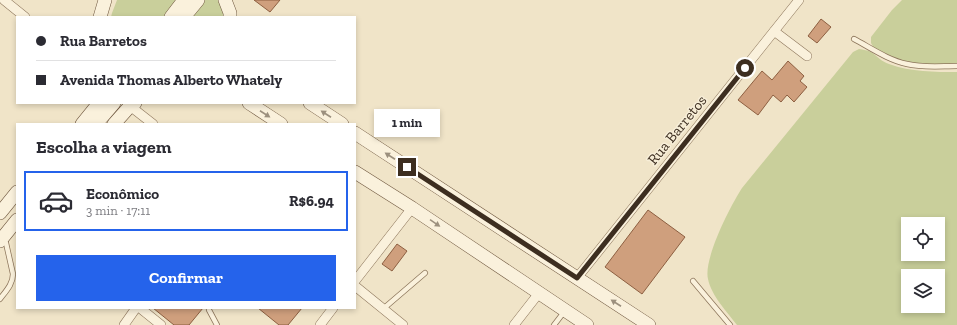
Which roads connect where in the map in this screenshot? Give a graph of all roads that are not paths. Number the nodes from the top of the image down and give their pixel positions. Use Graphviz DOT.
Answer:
graph roads {
  1 [pos="4,0"];
  2 [pos="105,0"];
  3 [pos="184,0"];
  4 [pos="198,0"];
  5 [pos="225,0"];
  6 [pos="799,0"];
  7 [pos="25,16"];
  8 [pos="100,16"];
  9 [pos="172,16"];
  10 [pos="185,16"];
  11 [pos="230,16"];
  12 [pos="774,31"];
  13 [pos="854,39"];
  14 [pos="807,56"];
  15 [pos="957,66"];
  16 [pos="87,104"];
  17 [pos="98,104"];
  18 [pos="113,104"];
  19 [pos="132,104"];
  20 [pos="251,104"];
  21 [pos="312,104"];
  22 [pos="72,123"];
  23 [pos="83,123"];
  24 [pos="97,123"];
  25 [pos="115,123"];
  26 [pos="152,123"];
  27 [pos="279,123"];
  28 [pos="340,123"];
  29 [pos="356,134"];
  30 [pos="356,173"];
  31 [pos="16,193"];
  32 [pos="16,203"];
  33 [pos="412,208"];
  34 [pos="0,213"];
  35 [pos="0,222"];
  36 [pos="16,222"];
  37 [pos="16,233"];
  38 [pos="2,244"];
  39 [pos="425,273"];
  40 [pos="577,278"];
  41 [pos="356,280"];
  42 [pos="693,282"];
  43 [pos="356,287"];
  44 [pos="539,293"];
  45 [pos="0,299"];
  46 [pos="135,309"];
  47 [pos="141,309"];
  48 [pos="333,309"];
  49 [pos="383,309"];
  50 [pos="209,310"];
  51 [pos="565,310"];
  52 [pos="124,325"];
  53 [pos="161,325"];
  54 [pos="217,325"];
  55 [pos="320,325"];
  56 [pos="403,325"];
  57 [pos="514,325"];
  58 [pos="554,325"];
  59 [pos="587,325"];
  60 [pos="649,325"];
  61 [pos="730,325"];
  1 -- 7 [label="street"];
  2 -- 8 [label="main road"];
  3 -- 9 [label="main road"];
  4 -- 10 [label="main road"];
  5 -- 11 [label="main road"];
  6 -- 12 [label="street, Rua Barretos"];
  12 -- 14 [label="street"];
  12 -- 40 [label="street, Rua Barretos"];
  13 -- 15 [label="lane"];
  16 -- 22 [label="main road"];
  17 -- 23 [label="main road"];
  18 -- 24 [label="main road"];
  19 -- 25 [label="main road"];
  19 -- 26 [label="street"];
  20 -- 27 [label="main road, one-way"];
  28 -- 21 [label="main road, one-way"];
  40 -- 29 [label="main road, one-way"];
  30 -- 33 [label="main road"];
  31 -- 34 [label="main road"];
  32 -- 35 [label="main road"];
  33 -- 41 [label="street"];
  33 -- 44 [label="main road, one-way"];
  36 -- 38 [label="main road"];
  37 -- 38 [label="main road"];
  38 -- 45 [label="lane"];
  39 -- 49 [label="lane"];
  60 -- 40 [label="main road, one-way"];
  42 -- 61 [label="lane"];
  43 -- 49 [label="street"];
  44 -- 51 [label="main road"];
  44 -- 57 [label="street"];
  46 -- 52 [label="street"];
  47 -- 53 [label="street"];
  48 -- 55 [label="street"];
  49 -- 56 [label="street"];
  50 -- 54 [label="lane"];
  51 -- 58 [label="lane"];
  51 -- 59 [label="main road"];
}
